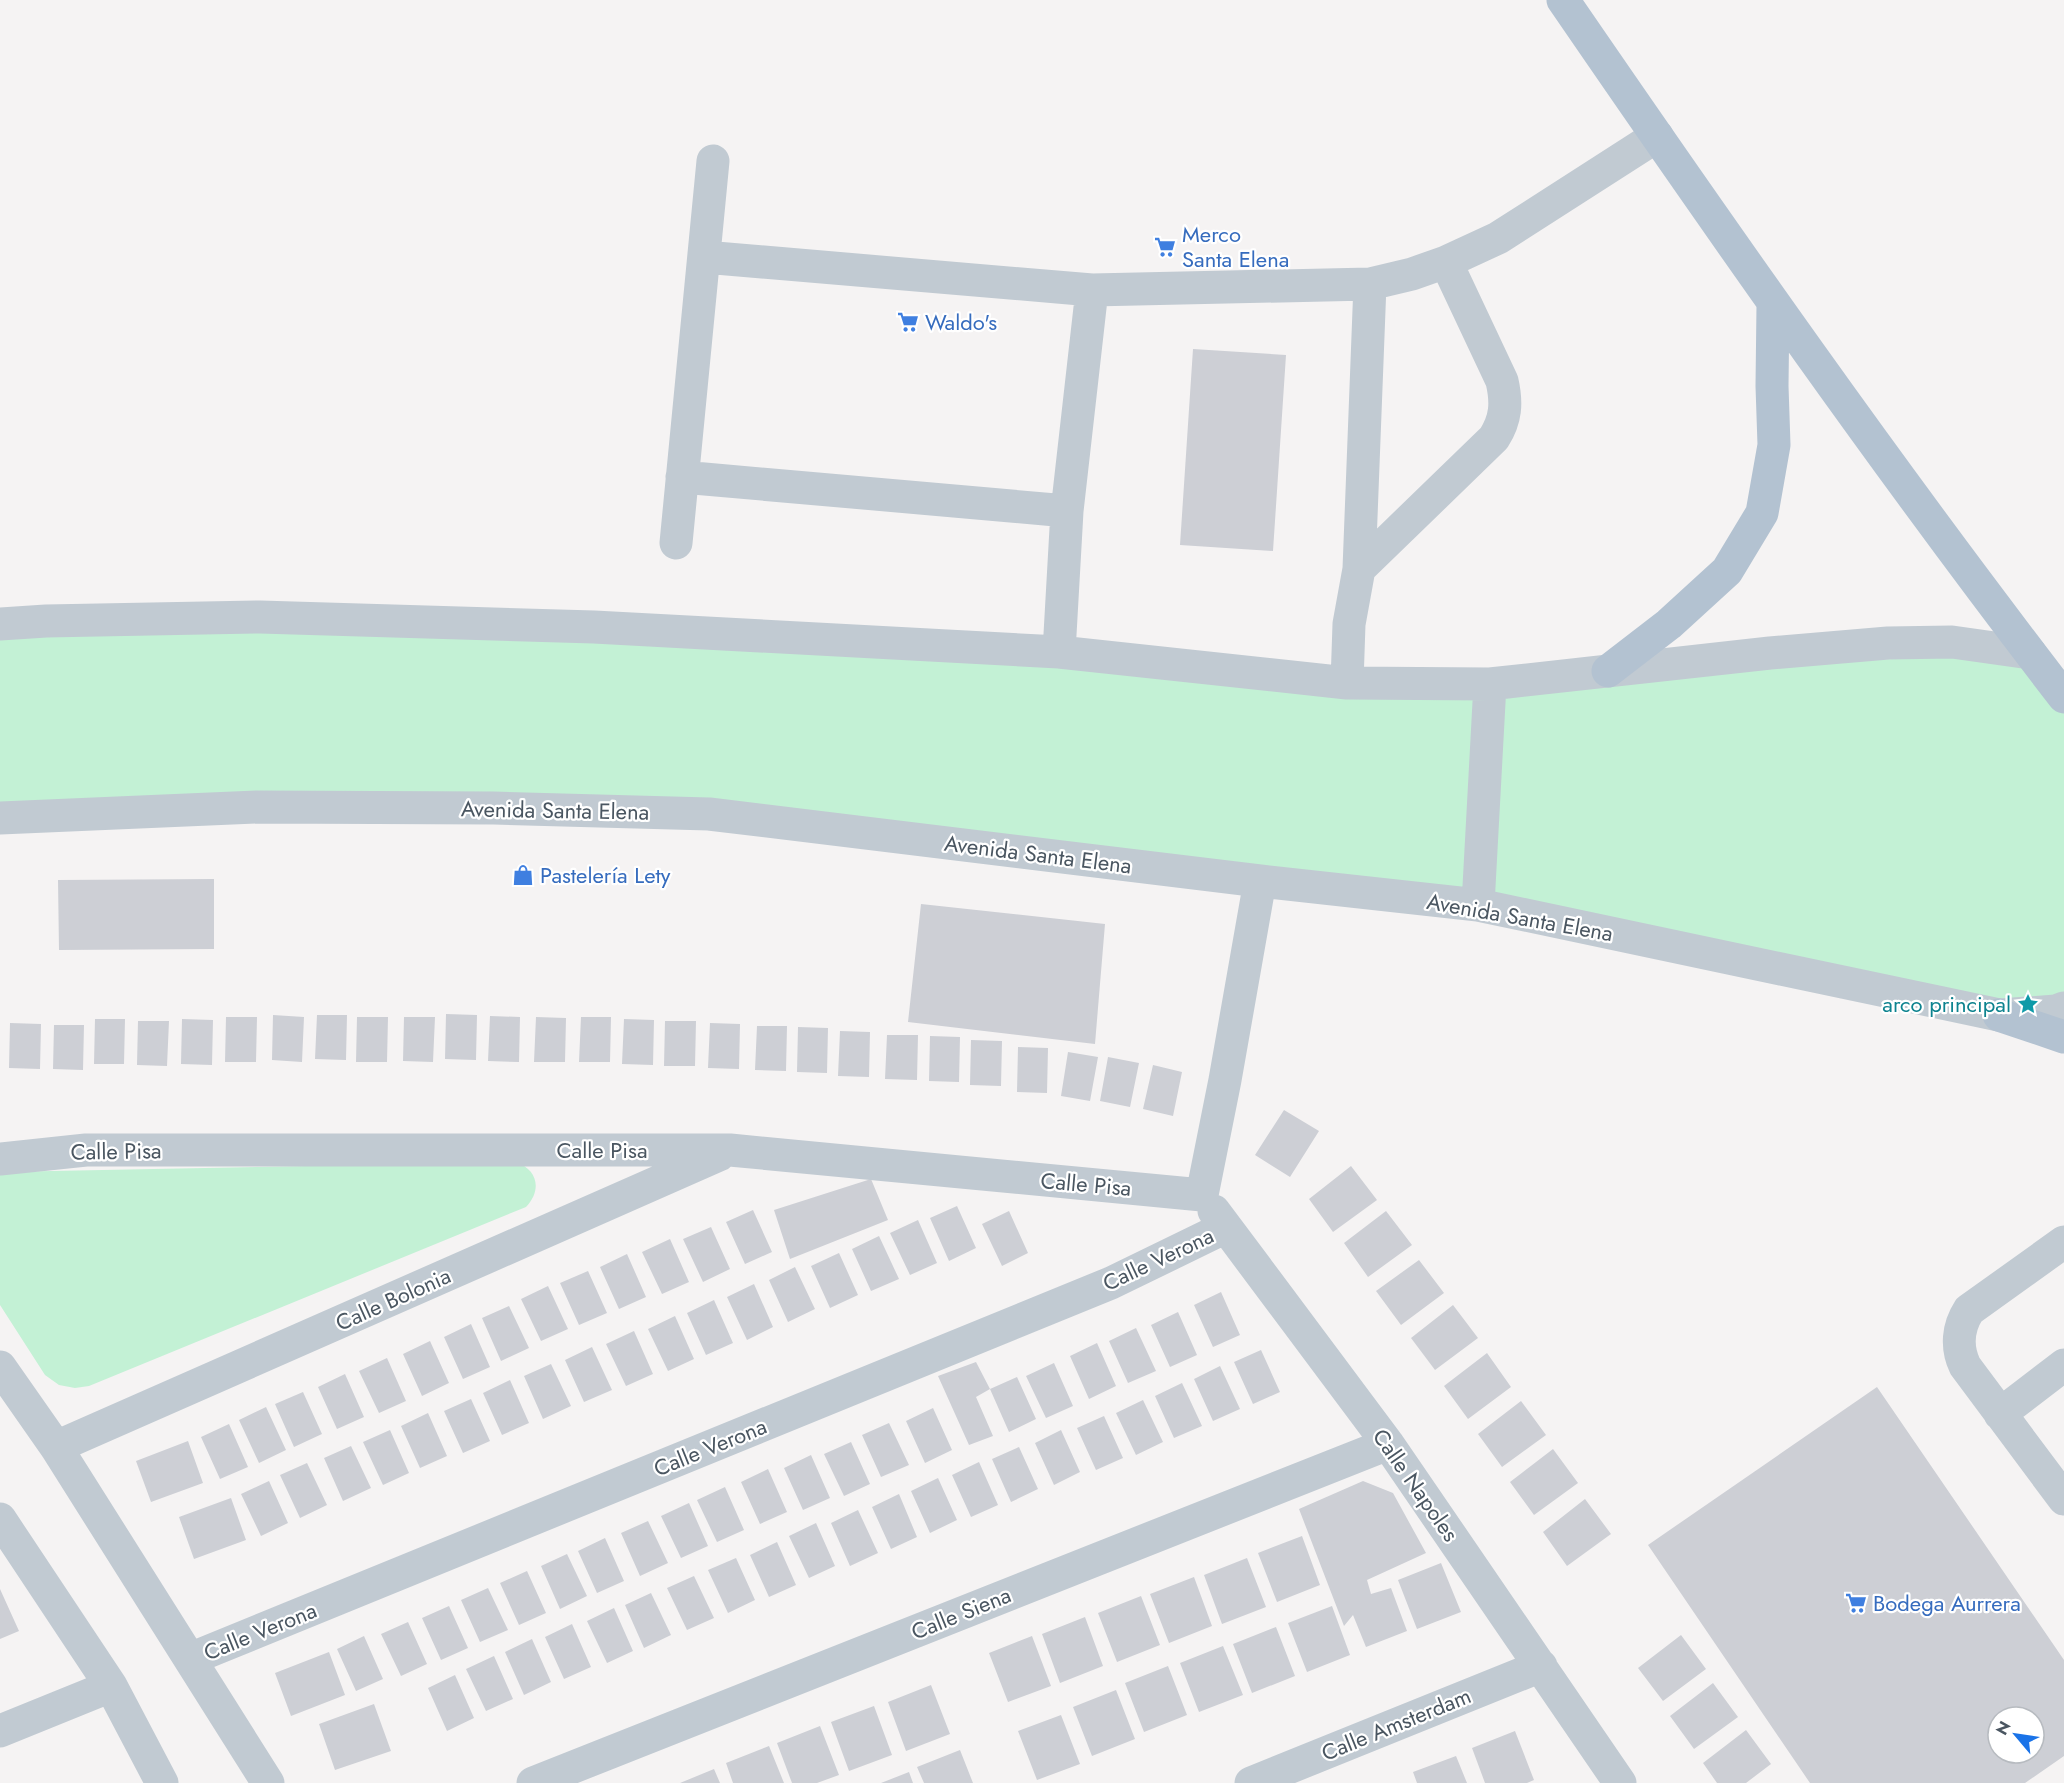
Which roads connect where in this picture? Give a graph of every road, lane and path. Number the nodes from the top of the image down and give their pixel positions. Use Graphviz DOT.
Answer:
graph roads {
  1 [pos="1563,0"];
  2 [pos="1657,136"];
  3 [pos="713,161"];
  4 [pos="704,257"];
  5 [pos="1446,262"];
  6 [pos="1370,284"];
  7 [pos="1092,290"];
  8 [pos="1773,305"];
  9 [pos="682,477"];
  10 [pos="1067,511"];
  11 [pos="676,543"];
  12 [pos="1359,569"];
  13 [pos="0,624"];
  14 [pos="1059,652"];
  15 [pos="2030,653"];
  16 [pos="1608,670"];
  17 [pos="1347,683"];
  18 [pos="1490,684"];
  19 [pos="2064,697"];
  20 [pos="0,818"];
  21 [pos="1260,882"];
  22 [pos="1478,905"];
  23 [pos="2064,1008"];
  24 [pos="1999,1015"];
  25 [pos="2064,1038"];
  26 [pos="730,1150"];
  27 [pos="0,1159"];
  28 [pos="1202,1195"];
  29 [pos="1226,1227"];
  30 [pos="2064,1242"];
  31 [pos="2064,1365"];
  32 [pos="0,1367"];
  33 [pos="2000,1414"];
  34 [pos="1388,1444"];
  35 [pos="56,1447"];
  36 [pos="2064,1499"];
  37 [pos="0,1519"];
  38 [pos="190,1659"];
  39 [pos="1541,1666"];
  40 [pos="111,1686"];
  41 [pos="0,1731"];
  42 [pos="162,1783"];
  43 [pos="268,1783"];
  44 [pos="533,1783"];
  45 [pos="1251,1783"];
  46 [pos="1620,1783"];
  1 -- 2 [label="main road"];
  2 -- 5 [label="street"];
  2 -- 8 [label="main road"];
  3 -- 4 [label="street"];
  4 -- 7 [label="street"];
  4 -- 9 [label="street"];
  5 -- 6 [label="street"];
  5 -- 12 [label="street"];
  6 -- 7 [label="street"];
  6 -- 12 [label="street"];
  7 -- 10 [label="street"];
  8 -- 15 [label="main road"];
  8 -- 16 [label="main road"];
  9 -- 10 [label="street"];
  9 -- 11 [label="street"];
  10 -- 14 [label="street"];
  12 -- 17 [label="street"];
  13 -- 14 [label="street"];
  14 -- 17 [label="street"];
  15 -- 16 [label="street"];
  15 -- 19 [label="main road"];
  16 -- 18 [label="street"];
  17 -- 18 [label="street"];
  18 -- 22 [label="street"];
  20 -- 21 [label="street, Avenida Santa Elena"];
  21 -- 22 [label="street, Avenida Santa Elena"];
  21 -- 28 [label="street"];
  22 -- 24 [label="street, Avenida Santa Elena"];
  23 -- 24 [label="street, Avenida Santa Elena"];
  24 -- 25 [label="main road"];
  26 -- 27 [label="street, Calle Pisa"];
  26 -- 28 [label="street, Calle Pisa"];
  26 -- 35 [label="street, Calle Bolonia"];
  28 -- 29 [label="street, Calle Napoles"];
  29 -- 34 [label="street, Calle Napoles"];
  29 -- 38 [label="street, Calle Verona"];
  30 -- 33 [label="street"];
  31 -- 33 [label="street"];
  32 -- 35 [label="street"];
  33 -- 36 [label="street"];
  34 -- 39 [label="street, Calle Napoles"];
  34 -- 44 [label="street, Calle Siena"];
  35 -- 38 [label="street"];
  37 -- 40 [label="street"];
  38 -- 43 [label="street"];
  39 -- 45 [label="street, Calle Amsterdam"];
  39 -- 46 [label="street, Calle Napoles"];
  40 -- 41 [label="street"];
  40 -- 42 [label="street"];
}
